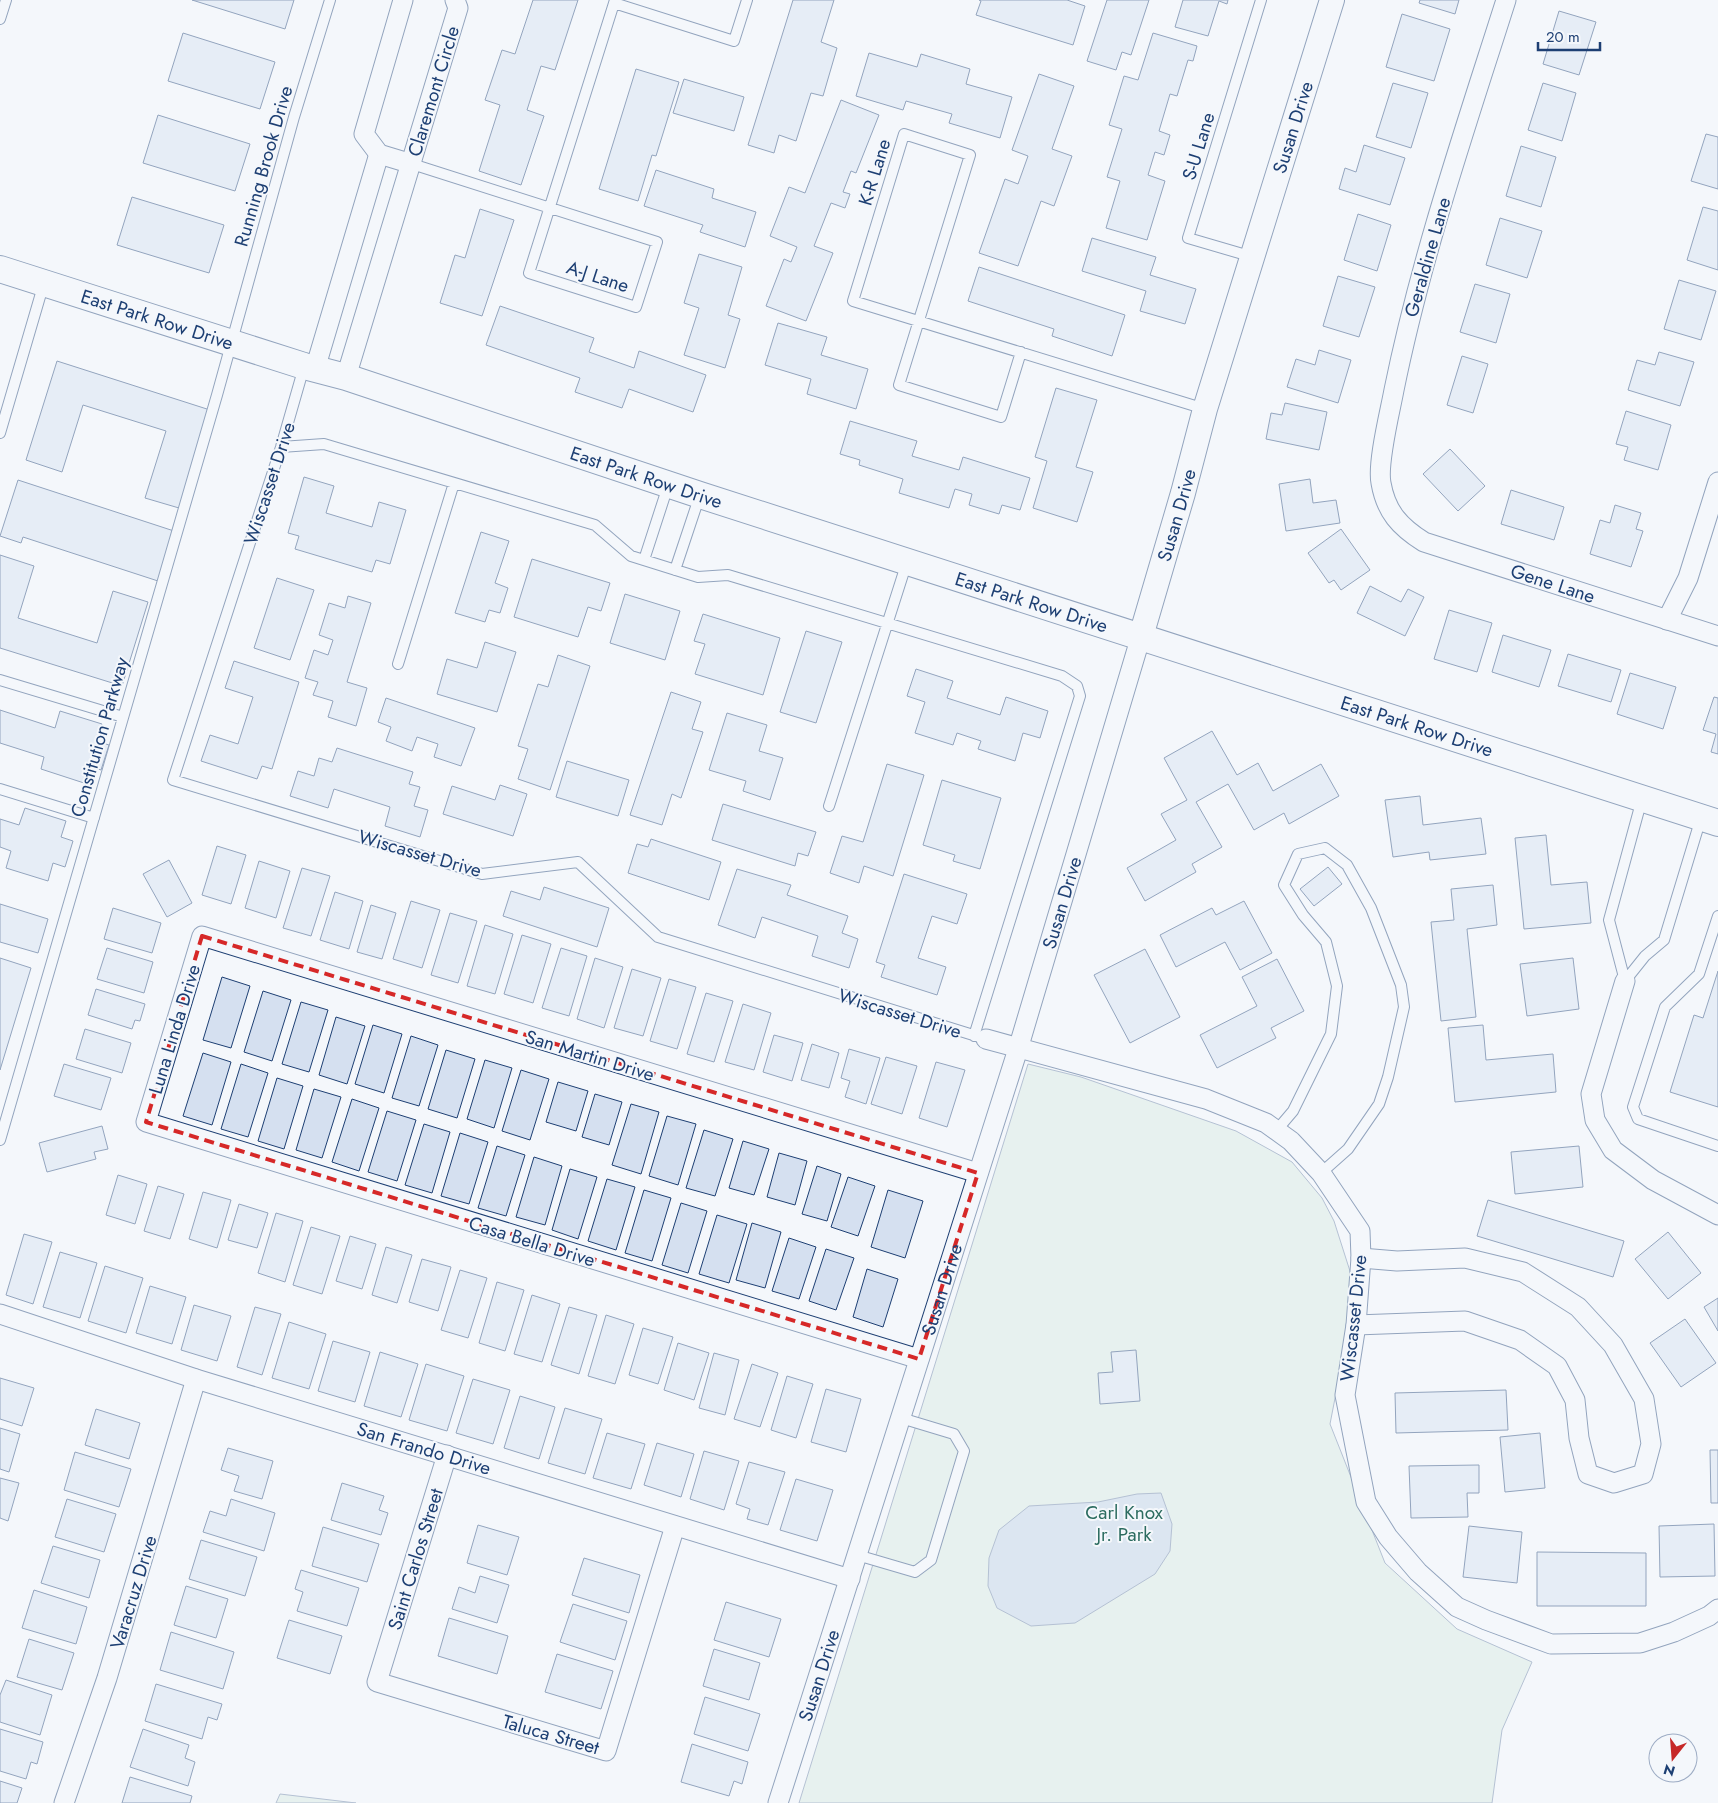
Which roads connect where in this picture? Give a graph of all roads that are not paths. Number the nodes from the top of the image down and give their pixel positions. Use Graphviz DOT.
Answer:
graph roads {
  1 [pos="6,0"];
  2 [pos="330,0"];
  3 [pos="403,0"];
  4 [pos="456,0"];
  5 [pos="747,0"];
  6 [pos="1261,0"];
  7 [pos="1332,0"];
  8 [pos="1506,0"];
  9 [pos="615,2"];
  10 [pos="0,19"];
  11 [pos="379,154"];
  12 [pos="412,164"];
  13 [pos="550,208"];
  14 [pos="1252,258"];
  15 [pos="0,269"];
  16 [pos="44,282"];
  17 [pos="918,321"];
  18 [pos="232,343"];
  19 [pos="1021,352"];
  20 [pos="309,368"];
  21 [pos="346,377"];
  22 [pos="1205,409"];
  23 [pos="0,433"];
  24 [pos="281,447"];
  25 [pos="1718,482"];
  26 [pos="454,483"];
  27 [pos="668,485"];
  28 [pos="700,495"];
  29 [pos="1395,517"];
  30 [pos="644,560"];
  31 [pos="907,561"];
  32 [pos="675,570"];
  33 [pos="1667,620"];
  34 [pos="888,622"];
  35 [pos="1141,636"];
  36 [pos="1718,636"];
  37 [pos="398,664"];
  38 [pos="0,680"];
  39 [pos="123,717"];
  40 [pos="0,789"];
  41 [pos="1643,798"];
  42 [pos="829,806"];
  43 [pos="94,818"];
  44 [pos="1710,820"];
  45 [pos="1718,916"];
  46 [pos="202,936"];
  47 [pos="1625,981"];
  48 [pos="980,1038"];
  49 [pos="1018,1049"];
  50 [pos="146,1122"];
  51 [pos="1276,1130"];
  52 [pos="0,1140"];
  53 [pos="1718,1146"];
  54 [pos="978,1173"];
  55 [pos="1321,1174"];
  56 [pos="1718,1215"];
  57 [pos="1361,1258"];
  58 [pos="0,1314"];
  59 [pos="1356,1325"];
  60 [pos="920,1359"];
  61 [pos="196,1379"];
  62 [pos="901,1418"];
  63 [pos="447,1455"];
  64 [pos="675,1526"];
  65 [pos="858,1555"];
  66 [pos="850,1579"];
  67 [pos="1718,1608"];
  68 [pos="383,1663"];
  69 [pos="64,1803"];
  70 [pos="778,1803"];
  1 -- 10 [label="lane"];
  2 -- 18 [label="lane, Running Brook Drive"];
  3 -- 11 [label="street, Claremont Circle"];
  4 -- 12 [label="street, Claremont Circle"];
  5 -- 9 [label="lane, A-J Lane"];
  6 -- 14 [label="lane, S-U Lane"];
  7 -- 14 [label="street, Susan Drive"];
  8 -- 29 [label="street, Geraldine Lane"];
  9 -- 13 [label="lane, A-J Lane"];
  11 -- 12 [label="street, Claremont Circle"];
  11 -- 20 [label="street"];
  12 -- 13 [label="lane, A-J Lane"];
  12 -- 21 [label="street"];
  13 -- 13 [label="lane, A-J Lane"];
  14 -- 22 [label="street, Susan Drive"];
  15 -- 16 [label="main road, East Park Row Drive"];
  16 -- 18 [label="main road, East Park Row Drive"];
  16 -- 23 [label="lane"];
  17 -- 17 [label="lane, K-R Lane"];
  17 -- 19 [label="lane, K-R Lane"];
  17 -- 19 [label="lane"];
  18 -- 20 [label="main road, East Park Row Drive"];
  18 -- 39 [label="lane, Constitution Parkway"];
  19 -- 22 [label="lane, K-R Lane"];
  20 -- 21 [label="main road, East Park Row Drive"];
  20 -- 24 [label="lane, Wiscasset Drive"];
  21 -- 27 [label="main road, East Park Row Drive"];
  22 -- 35 [label="street, Susan Drive"];
  24 -- 26 [label="lane"];
  24 -- 48 [label="lane, Wiscasset Drive"];
  25 -- 33 [label="street"];
  26 -- 30 [label="lane"];
  26 -- 37 [label="lane"];
  27 -- 28 [label="main road, East Park Row Drive"];
  27 -- 30 [label="lane"];
  28 -- 31 [label="main road, East Park Row Drive"];
  28 -- 32 [label="lane"];
  29 -- 33 [label="street, Gene Lane"];
  30 -- 32 [label="lane"];
  31 -- 34 [label="lane"];
  31 -- 35 [label="main road, East Park Row Drive"];
  32 -- 34 [label="lane"];
  33 -- 36 [label="street, Gene Lane"];
  34 -- 42 [label="lane"];
  34 -- 48 [label="lane"];
  35 -- 41 [label="main road, East Park Row Drive"];
  35 -- 49 [label="street, Susan Drive"];
  38 -- 39 [label="lane"];
  39 -- 43 [label="lane, Constitution Parkway"];
  40 -- 43 [label="lane"];
  41 -- 44 [label="main road, East Park Row Drive"];
  41 -- 47 [label="lane"];
  43 -- 52 [label="lane, Constitution Parkway"];
  44 -- 47 [label="lane"];
  45 -- 53 [label="lane"];
  46 -- 50 [label="street, Luna Linda Drive"];
  46 -- 54 [label="street, San Martin Drive"];
  47 -- 56 [label="street"];
  48 -- 49 [label="street, Wiscasset Drive"];
  49 -- 51 [label="street, Wiscasset Drive"];
  49 -- 54 [label="street, Susan Drive"];
  50 -- 60 [label="street, Casa Bella Drive"];
  51 -- 55 [label="street, Wiscasset Drive"];
  51 -- 55 [label="lane"];
  54 -- 60 [label="street, Susan Drive"];
  55 -- 57 [label="street, Wiscasset Drive"];
  57 -- 59 [label="street, Wiscasset Drive"];
  57 -- 59 [label="street"];
  58 -- 61 [label="street, San Frando Drive"];
  59 -- 67 [label="street, Wiscasset Drive"];
  60 -- 62 [label="street, Susan Drive"];
  61 -- 63 [label="street, San Frando Drive"];
  61 -- 69 [label="street, Varacruz Drive"];
  62 -- 65 [label="street, Susan Drive"];
  62 -- 65 [label="lane"];
  63 -- 64 [label="street, San Frando Drive"];
  63 -- 68 [label="street, Saint Carlos Street"];
  64 -- 66 [label="street, San Frando Drive"];
  64 -- 68 [label="street, Taluca Street"];
  65 -- 66 [label="street, Susan Drive"];
  66 -- 70 [label="street, Susan Drive"];
}
